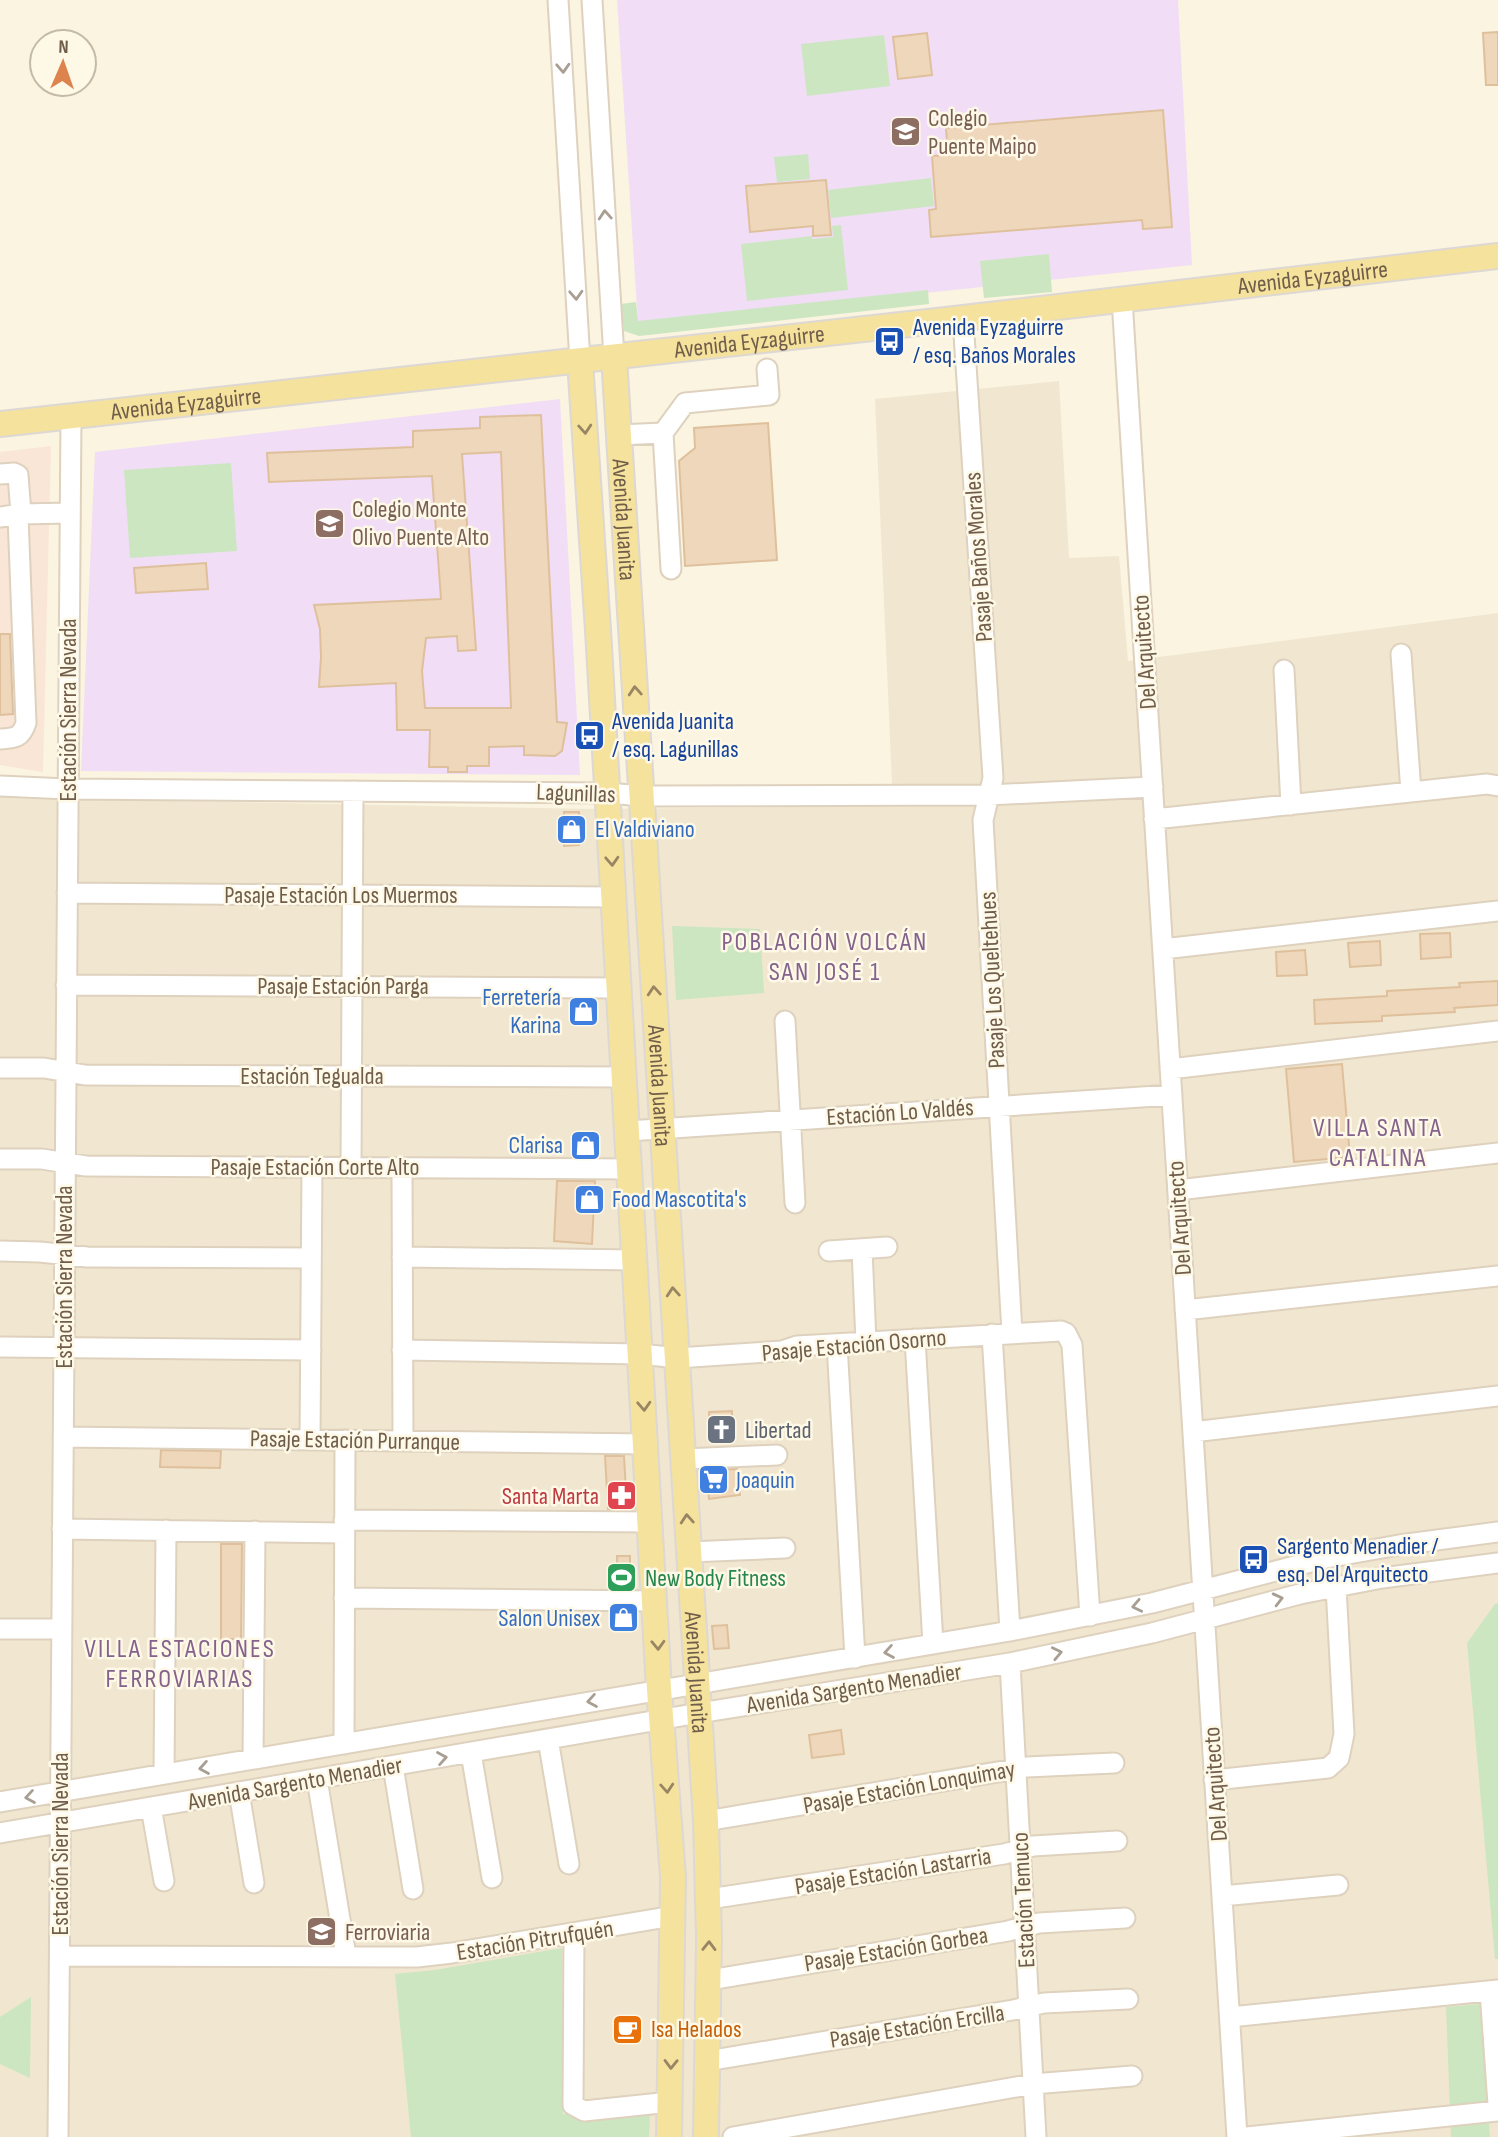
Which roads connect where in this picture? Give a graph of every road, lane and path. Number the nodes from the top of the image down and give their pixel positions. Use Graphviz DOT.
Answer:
graph roads {
  1 [pos="558,0"];
  2 [pos="592,0"];
  3 [pos="594,33"];
  4 [pos="561,38"];
  5 [pos="1498,256"];
  6 [pos="1122,299"];
  7 [pos="963,318"];
  8 [pos="614,357"];
  9 [pos="580,360"];
  10 [pos="767,369"];
  11 [pos="71,416"];
  12 [pos="0,424"];
  13 [pos="663,433"];
  14 [pos="619,435"];
  15 [pos="0,474"];
  16 [pos="70,513"];
  17 [pos="13,516"];
  18 [pos="671,569"];
  19 [pos="1401,654"];
  20 [pos="1284,670"];
  21 [pos="0,739"];
  22 [pos="0,786"];
  23 [pos="1498,786"];
  24 [pos="1153,788"];
  25 [pos="68,789"];
  26 [pos="354,791"];
  27 [pos="1411,792"];
  28 [pos="608,793"];
  29 [pos="989,795"];
  30 [pos="642,796"];
  31 [pos="1292,805"];
  32 [pos="1154,819"];
  33 [pos="67,893"];
  34 [pos="353,895"];
  35 [pos="614,897"];
  36 [pos="1498,911"];
  37 [pos="1163,949"];
  38 [pos="66,985"];
  39 [pos="352,986"];
  40 [pos="620,988"];
  41 [pos="785,1021"];
  42 [pos="1498,1031"];
  43 [pos="0,1068"];
  44 [pos="1170,1069"];
  45 [pos="66,1072"];
  46 [pos="352,1076"];
  47 [pos="625,1077"];
  48 [pos="1172,1095"];
  49 [pos="999,1106"];
  50 [pos="790,1120"];
  51 [pos="663,1128"];
  52 [pos="628,1131"];
  53 [pos="1498,1153"];
  54 [pos="0,1159"];
  55 [pos="65,1163"];
  56 [pos="312,1167"];
  57 [pos="351,1168"];
  58 [pos="402,1168"];
  59 [pos="630,1169"];
  60 [pos="1178,1190"];
  61 [pos="794,1203"];
  62 [pos="887,1247"];
  63 [pos="862,1249"];
  64 [pos="0,1251"];
  65 [pos="829,1251"];
  66 [pos="64,1255"];
  67 [pos="402,1257"];
  68 [pos="311,1258"];
  69 [pos="636,1260"];
  70 [pos="1498,1276"];
  71 [pos="1185,1310"];
  72 [pos="1002,1334"];
  73 [pos="915,1339"];
  74 [pos="866,1342"];
  75 [pos="837,1344"];
  76 [pos="0,1347"];
  77 [pos="64,1348"];
  78 [pos="311,1350"];
  79 [pos="402,1350"];
  80 [pos="641,1354"];
  81 [pos="677,1358"];
  82 [pos="1498,1396"];
  83 [pos="1193,1432"];
  84 [pos="63,1437"];
  85 [pos="310,1440"];
  86 [pos="345,1440"];
  87 [pos="402,1441"];
  88 [pos="647,1444"];
  89 [pos="777,1455"];
  90 [pos="683,1460"];
  91 [pos="651,1522"];
  92 [pos="344,1526"];
  93 [pos="62,1529"];
  94 [pos="166,1530"];
  95 [pos="255,1531"];
  96 [pos="1498,1532"];
  97 [pos="785,1548"];
  98 [pos="689,1552"];
  99 [pos="1498,1563"];
  100 [pos="1336,1587"];
  101 [pos="1203,1589"];
  102 [pos="344,1598"];
  103 [pos="656,1601"];
  104 [pos="1090,1616"];
  105 [pos="1204,1619"];
  106 [pos="0,1629"];
  107 [pos="62,1629"];
  108 [pos="1010,1631"];
  109 [pos="933,1644"];
  110 [pos="855,1658"];
  111 [pos="1010,1663"];
  112 [pos="697,1685"];
  113 [pos="659,1689"];
  114 [pos="699,1713"];
  115 [pos="662,1720"];
  116 [pos="548,1739"];
  117 [pos="344,1744"];
  118 [pos="471,1753"];
  119 [pos="253,1759"];
  120 [pos="1114,1763"];
  121 [pos="393,1766"];
  122 [pos="1016,1770"];
  123 [pos="164,1774"];
  124 [pos="317,1779"];
  125 [pos="1214,1780"];
  126 [pos="61,1792"];
  127 [pos="239,1792"];
  128 [pos="0,1802"];
  129 [pos="151,1807"];
  130 [pos="706,1821"];
  131 [pos="61,1823"];
  132 [pos="0,1833"];
  133 [pos="1117,1841"];
  134 [pos="1020,1849"];
  135 [pos="569,1864"];
  136 [pos="492,1878"];
  137 [pos="164,1881"];
  138 [pos="254,1883"];
  139 [pos="1338,1885"];
  140 [pos="413,1889"];
  141 [pos="1222,1896"];
  142 [pos="709,1899"];
  143 [pos="673,1916"];
  144 [pos="1125,1918"];
  145 [pos="1024,1927"];
  146 [pos="573,1934"];
  147 [pos="60,1956"];
  148 [pos="346,1956"];
  149 [pos="709,1980"];
  150 [pos="1494,1991"];
  151 [pos="1128,1999"];
  152 [pos="1029,2007"];
  153 [pos="1230,2017"];
  154 [pos="707,2061"];
  155 [pos="1132,2077"];
  156 [pos="1033,2084"];
  157 [pos="670,2102"];
  158 [pos="1498,2104"];
  159 [pos="1498,2111"];
  160 [pos="58,2137"];
  161 [pos="670,2137"];
  162 [pos="706,2137"];
  163 [pos="733,2137"];
  164 [pos="1036,2137"];
  165 [pos="1237,2137"];
  166 [pos="1247,2137"];
  1 -- 4 [label="street, Avenida Juanita"];
  2 -- 3 [label="street, Avenida Juanita"];
  3 -- 4 [label="street"];
  8 -- 3 [label="street, Avenida Juanita, one-way"];
  4 -- 9 [label="street, Avenida Juanita, one-way"];
  5 -- 6 [label="main road, Avenida Eyzaguirre"];
  6 -- 7 [label="main road, Avenida Eyzaguirre"];
  6 -- 24 [label="street, Del Arquitecto"];
  7 -- 8 [label="main road, Avenida Eyzaguirre"];
  7 -- 29 [label="street, Pasaje Baños Morales"];
  8 -- 9 [label="main road, Avenida Eyzaguirre"];
  8 -- 14 [label="main road, Avenida Juanita"];
  9 -- 11 [label="main road, Avenida Eyzaguirre"];
  9 -- 28 [label="main road, Avenida Juanita, one-way"];
  10 -- 13 [label="street"];
  11 -- 12 [label="main road, Avenida Eyzaguirre"];
  11 -- 16 [label="street, Estación Sierra Nevada"];
  13 -- 14 [label="street"];
  13 -- 18 [label="street"];
  30 -- 14 [label="main road, Avenida Juanita, one-way"];
  15 -- 17 [label="street"];
  16 -- 17 [label="street"];
  16 -- 25 [label="street, Estación Sierra Nevada"];
  17 -- 21 [label="street"];
  19 -- 27 [label="street"];
  20 -- 31 [label="street"];
  22 -- 25 [label="street, Lagunillas"];
  23 -- 27 [label="street"];
  24 -- 29 [label="street, Lagunillas"];
  24 -- 32 [label="street, Del Arquitecto"];
  25 -- 26 [label="street, Lagunillas"];
  25 -- 33 [label="street, Estación Sierra Nevada"];
  26 -- 28 [label="street, Lagunillas"];
  26 -- 34 [label="street"];
  27 -- 31 [label="street"];
  28 -- 30 [label="street, Lagunillas"];
  28 -- 35 [label="main road, Avenida Juanita, one-way"];
  29 -- 30 [label="street, Lagunillas"];
  29 -- 49 [label="street, Pasaje Los Queltehues"];
  51 -- 30 [label="main road, Avenida Juanita, one-way"];
  31 -- 32 [label="street"];
  32 -- 37 [label="street, Del Arquitecto"];
  33 -- 34 [label="street, Pasaje Estación Los Muermos"];
  33 -- 38 [label="street, Estación Sierra Nevada"];
  34 -- 35 [label="street, Pasaje Estación Los Muermos"];
  34 -- 39 [label="street"];
  35 -- 40 [label="main road, Avenida Juanita"];
  36 -- 37 [label="street"];
  37 -- 44 [label="street, Del Arquitecto"];
  38 -- 39 [label="street, Pasaje Estación Parga"];
  38 -- 45 [label="street, Estación Sierra Nevada"];
  39 -- 40 [label="street, Pasaje Estación Parga"];
  39 -- 46 [label="street"];
  40 -- 47 [label="main road, Avenida Juanita"];
  41 -- 50 [label="street"];
  42 -- 44 [label="street"];
  43 -- 45 [label="street, Estación Tegualda"];
  44 -- 48 [label="street, Del Arquitecto"];
  45 -- 46 [label="street, Estación Tegualda"];
  45 -- 55 [label="street, Estación Sierra Nevada"];
  46 -- 47 [label="street, Estación Tegualda"];
  46 -- 57 [label="street"];
  47 -- 52 [label="main road, Avenida Juanita"];
  48 -- 49 [label="street, Estación Lo Valdés"];
  48 -- 60 [label="street, Del Arquitecto"];
  49 -- 50 [label="street, Estación Lo Valdés"];
  49 -- 72 [label="street, Pasaje Los Queltehues"];
  50 -- 51 [label="street, Estación Lo Valdés"];
  50 -- 61 [label="street"];
  51 -- 52 [label="street, Estación Lo Valdés"];
  81 -- 51 [label="main road, Avenida Juanita, one-way"];
  52 -- 59 [label="main road, Avenida Juanita"];
  53 -- 60 [label="street"];
  54 -- 55 [label="street, Pasaje Estación Corte Alto"];
  55 -- 56 [label="street, Pasaje Estación Corte Alto"];
  55 -- 66 [label="street, Estación Sierra Nevada"];
  56 -- 57 [label="street, Pasaje Estación Corte Alto"];
  56 -- 68 [label="street"];
  57 -- 58 [label="street, Pasaje Estación Corte Alto"];
  58 -- 59 [label="street, Pasaje Estación Corte Alto"];
  58 -- 67 [label="street"];
  59 -- 69 [label="main road, Avenida Juanita"];
  60 -- 71 [label="street, Del Arquitecto"];
  62 -- 63 [label="street"];
  63 -- 65 [label="street"];
  63 -- 74 [label="street"];
  64 -- 66 [label="street"];
  66 -- 68 [label="street"];
  66 -- 77 [label="street, Estación Sierra Nevada"];
  67 -- 69 [label="street"];
  67 -- 79 [label="street"];
  68 -- 78 [label="street"];
  69 -- 80 [label="main road, Avenida Juanita"];
  70 -- 71 [label="street"];
  71 -- 83 [label="street, Del Arquitecto"];
  72 -- 73 [label="street, Pasaje Estación Osorno"];
  72 -- 104 [label="street, Pasaje Estación Osorno"];
  72 -- 108 [label="street, Pasaje Los Queltehues"];
  73 -- 74 [label="street, Pasaje Estación Osorno"];
  73 -- 109 [label="street"];
  74 -- 75 [label="street, Pasaje Estación Osorno"];
  75 -- 81 [label="street, Pasaje Estación Osorno"];
  75 -- 110 [label="street"];
  76 -- 77 [label="street"];
  77 -- 78 [label="street"];
  77 -- 84 [label="street, Estación Sierra Nevada"];
  78 -- 85 [label="street"];
  79 -- 80 [label="street, Pasaje Estación Osorno"];
  79 -- 87 [label="street"];
  80 -- 81 [label="street, Pasaje Estación Osorno"];
  80 -- 88 [label="main road, Avenida Juanita, one-way"];
  81 -- 90 [label="main road, Avenida Juanita"];
  82 -- 83 [label="street"];
  83 -- 101 [label="street, Del Arquitecto"];
  84 -- 85 [label="street, Pasaje Estación Purranque"];
  84 -- 93 [label="street, Estación Sierra Nevada"];
  85 -- 86 [label="street, Pasaje Estación Purranque"];
  86 -- 87 [label="street, Pasaje Estación Purranque"];
  86 -- 92 [label="street"];
  87 -- 88 [label="street, Pasaje Estación Purranque"];
  88 -- 91 [label="main road, Avenida Juanita"];
  89 -- 90 [label="street"];
  98 -- 90 [label="main road, Avenida Juanita, one-way"];
  91 -- 92 [label="street"];
  91 -- 103 [label="main road, Avenida Juanita"];
  92 -- 95 [label="street"];
  92 -- 102 [label="street"];
  93 -- 94 [label="street"];
  93 -- 107 [label="street, Estación Sierra Nevada"];
  94 -- 95 [label="street"];
  94 -- 123 [label="street"];
  95 -- 119 [label="street"];
  96 -- 101 [label="street, Avenida Sargento Menadier"];
  97 -- 98 [label="street"];
  98 -- 112 [label="main road, Avenida Juanita"];
  99 -- 100 [label="street, Avenida Sargento Menadier"];
  105 -- 100 [label="street, Avenida Sargento Menadier, one-way"];
  100 -- 125 [label="street"];
  101 -- 104 [label="street, Avenida Sargento Menadier, one-way"];
  101 -- 105 [label="street, Del Arquitecto"];
  102 -- 103 [label="street"];
  102 -- 117 [label="street"];
  103 -- 113 [label="main road, Avenida Juanita, one-way"];
  104 -- 108 [label="street, Avenida Sargento Menadier"];
  111 -- 105 [label="street, Avenida Sargento Menadier, one-way"];
  105 -- 125 [label="street, Del Arquitecto"];
  106 -- 107 [label="street"];
  107 -- 126 [label="street, Estación Sierra Nevada"];
  108 -- 109 [label="street, Avenida Sargento Menadier"];
  109 -- 110 [label="street, Avenida Sargento Menadier, one-way"];
  110 -- 112 [label="street, Avenida Sargento Menadier"];
  111 -- 114 [label="street, Avenida Sargento Menadier"];
  111 -- 122 [label="street, Estación Temuco"];
  112 -- 113 [label="street, Avenida Sargento Menadier"];
  112 -- 114 [label="main road, Avenida Juanita"];
  113 -- 115 [label="main road, Avenida Juanita"];
  113 -- 117 [label="street, Avenida Sargento Menadier, one-way"];
  114 -- 115 [label="street, Avenida Sargento Menadier"];
  114 -- 130 [label="main road, Avenida Juanita"];
  115 -- 116 [label="street, Avenida Sargento Menadier"];
  115 -- 143 [label="main road, Avenida Juanita, one-way"];
  116 -- 118 [label="street, Avenida Sargento Menadier"];
  116 -- 135 [label="street"];
  117 -- 119 [label="street, Avenida Sargento Menadier"];
  121 -- 118 [label="street, Avenida Sargento Menadier, one-way"];
  118 -- 136 [label="street"];
  119 -- 123 [label="street, Avenida Sargento Menadier, one-way"];
  120 -- 122 [label="street, Pasaje Estación Lonquimay"];
  121 -- 124 [label="street, Avenida Sargento Menadier"];
  121 -- 140 [label="street"];
  122 -- 130 [label="street, Pasaje Estación Lonquimay"];
  122 -- 134 [label="street, Estación Temuco"];
  123 -- 126 [label="street, Avenida Sargento Menadier"];
  124 -- 127 [label="street, Avenida Sargento Menadier"];
  124 -- 148 [label="street"];
  125 -- 141 [label="street, Del Arquitecto"];
  126 -- 128 [label="street, Avenida Sargento Menadier, one-way"];
  126 -- 131 [label="street, Estación Sierra Nevada"];
  127 -- 129 [label="street, Avenida Sargento Menadier"];
  127 -- 138 [label="street"];
  129 -- 131 [label="street, Avenida Sargento Menadier"];
  129 -- 137 [label="street"];
  130 -- 142 [label="main road, Avenida Juanita"];
  131 -- 132 [label="street, Avenida Sargento Menadier"];
  131 -- 147 [label="street, Estación Sierra Nevada"];
  133 -- 134 [label="street, Pasaje Estación Lastarria"];
  134 -- 142 [label="street, Pasaje Estación Lastarria"];
  134 -- 145 [label="street, Estación Temuco"];
  139 -- 141 [label="street"];
  141 -- 153 [label="street, Del Arquitecto"];
  149 -- 142 [label="main road, Avenida Juanita, one-way"];
  143 -- 146 [label="street, Estación Pitrufquén"];
  143 -- 157 [label="main road, Avenida Juanita, one-way"];
  144 -- 145 [label="street, Pasaje Estación Gorbea"];
  145 -- 149 [label="street, Pasaje Estación Gorbea"];
  145 -- 152 [label="street, Estación Temuco"];
  146 -- 148 [label="street, Estación Pitrufquén"];
  146 -- 157 [label="street"];
  147 -- 148 [label="street, Estación Pitrufquén"];
  147 -- 160 [label="street, Estación Sierra Nevada"];
  149 -- 154 [label="main road, Avenida Juanita"];
  150 -- 153 [label="street"];
  150 -- 158 [label="street"];
  151 -- 152 [label="street, Pasaje Estación Ercilla"];
  152 -- 154 [label="street, Pasaje Estación Ercilla"];
  152 -- 156 [label="street, Estación Temuco"];
  153 -- 165 [label="street, Del Arquitecto"];
  154 -- 162 [label="main road, Avenida Juanita"];
  155 -- 156 [label="street"];
  156 -- 163 [label="street"];
  156 -- 164 [label="street, Estación Temuco"];
  157 -- 161 [label="main road, Avenida Juanita"];
  159 -- 166 [label="street"];
}
